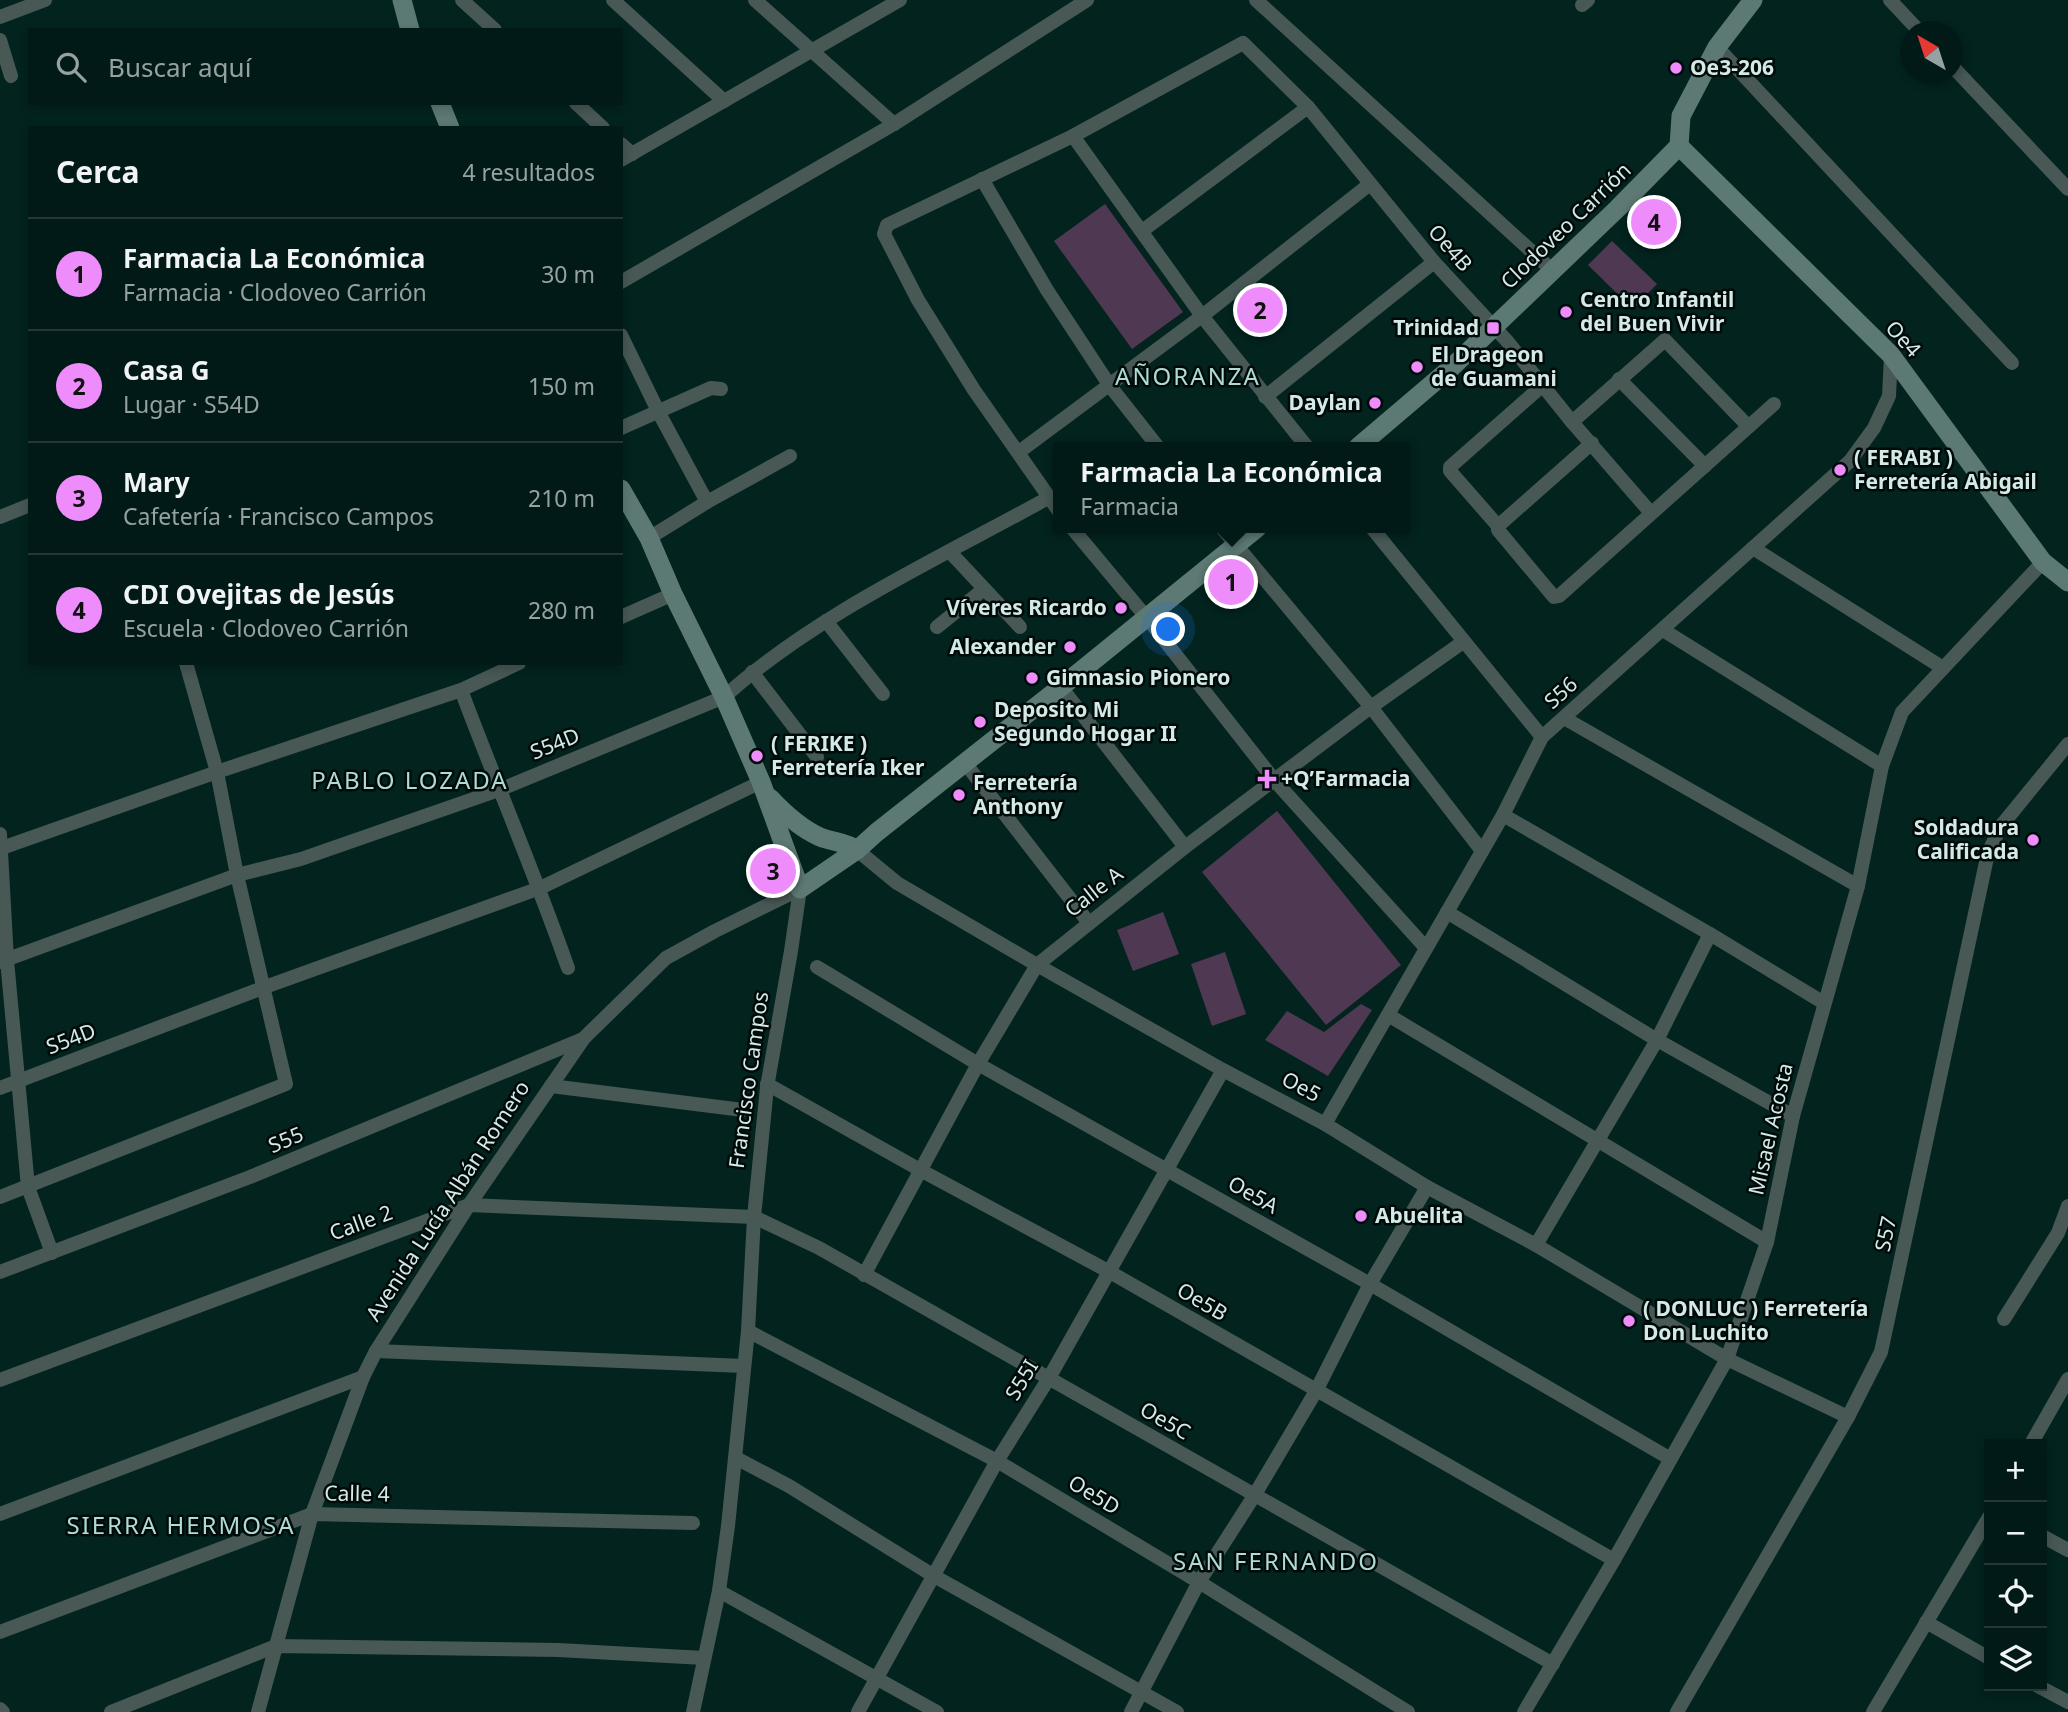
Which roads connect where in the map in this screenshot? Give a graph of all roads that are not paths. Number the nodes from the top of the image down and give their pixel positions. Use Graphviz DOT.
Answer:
graph roads {
  1 [pos="45,0"];
  2 [pos="462,0"];
  3 [pos="613,0"];
  4 [pos="755,0"];
  5 [pos="900,0"];
  6 [pos="1087,0"];
  7 [pos="1256,0"];
  8 [pos="1753,0"];
  9 [pos="1890,0"];
  10 [pos="0,17"];
  11 [pos="1910,21"];
  12 [pos="493,28"];
  13 [pos="0,40"];
  14 [pos="1717,47"];
  15 [pos="812,51"];
  16 [pos="11,76"];
  17 [pos="1963,78"];
  18 [pos="724,101"];
  19 [pos="441,105"];
  20 [pos="578,105"];
  21 [pos="1308,107"];
  22 [pos="894,124"];
  23 [pos="449,126"];
  24 [pos="601,126"];
  25 [pos="1073,136"];
  26 [pos="1679,146"];
  27 [pos="625,153"];
  28 [pos="982,179"];
  29 [pos="1370,184"];
  30 [pos="2068,189"];
  31 [pos="1142,231"];
  32 [pos="1434,262"];
  33 [pos="1553,271"];
  34 [pos="623,281"];
  35 [pos="1202,316"];
  36 [pos="1493,328"];
  37 [pos="623,339"];
  38 [pos="1891,355"];
  39 [pos="2012,363"];
  40 [pos="1619,379"];
  41 [pos="1543,385"];
  42 [pos="1110,386"];
  43 [pos="721,390"];
  44 [pos="1265,397"];
  45 [pos="1774,404"];
  46 [pos="659,413"];
  47 [pos="1572,422"];
  48 [pos="1747,425"];
  49 [pos="623,427"];
  50 [pos="1154,442"];
  51 [pos="1303,442"];
  52 [pos="1364,442"];
  53 [pos="1592,443"];
  54 [pos="1019,452"];
  55 [pos="790,456"];
  56 [pos="1705,466"];
  57 [pos="623,492"];
  58 [pos="1048,498"];
  59 [pos="707,502"];
  60 [pos="1053,504"];
  61 [pos="28,506"];
  62 [pos="1650,513"];
  63 [pos="0,517"];
  64 [pos="1498,526"];
  65 [pos="1076,533"];
  66 [pos="1226,533"];
  67 [pos="1251,533"];
  68 [pos="1376,533"];
  69 [pos="649,538"];
  70 [pos="1235,545"];
  71 [pos="1754,548"];
  72 [pos="950,552"];
  73 [pos="2043,562"];
  74 [pos="2068,582"];
  75 [pos="984,589"];
  76 [pos="673,594"];
  77 [pos="623,616"];
  78 [pos="1147,618"];
  79 [pos="826,621"];
  80 [pos="937,626"];
  81 [pos="1020,627"];
  82 [pos="1663,630"];
  83 [pos="1463,642"];
  84 [pos="187,665"];
  85 [pos="515,665"];
  86 [pos="1943,668"];
  87 [pos="752,672"];
  88 [pos="1061,687"];
  89 [pos="461,690"];
  90 [pos="883,694"];
  91 [pos="724,697"];
  92 [pos="1371,707"];
  93 [pos="1564,718"];
  94 [pos="1542,737"];
  95 [pos="2068,744"];
  96 [pos="817,757"];
  97 [pos="965,763"];
  98 [pos="1882,766"];
  99 [pos="217,772"];
  100 [pos="1275,781"];
  101 [pos="764,788"];
  102 [pos="499,790"];
  103 [pos="1503,815"];
  104 [pos="1,841"];
  105 [pos="1185,847"];
  106 [pos="857,850"];
  107 [pos="1482,851"];
  108 [pos="237,875"];
  109 [pos="1858,886"];
  110 [pos="540,888"];
  111 [pos="800,889"];
  112 [pos="1447,912"];
  113 [pos="1089,923"];
  114 [pos="1710,934"];
  115 [pos="1426,948"];
  116 [pos="3,961"];
  117 [pos="1037,965"];
  118 [pos="817,967"];
  119 [pos="568,968"];
  120 [pos="265,987"];
  121 [pos="1824,1003"];
  122 [pos="1388,1015"];
  123 [pos="584,1038"];
  124 [pos="1657,1040"];
  125 [pos="978,1064"];
  126 [pos="1223,1070"];
  127 [pos="17,1083"];
  128 [pos="767,1084"];
  129 [pos="551,1086"];
  130 [pos="0,1088"];
  131 [pos="743,1110"];
  132 [pos="1793,1116"];
  133 [pos="1325,1124"];
  134 [pos="1598,1141"];
  135 [pos="922,1171"];
  136 [pos="1167,1171"];
  137 [pos="28,1187"];
  138 [pos="1427,1187"];
  139 [pos="0,1197"];
  140 [pos="469,1205"];
  141 [pos="2068,1206"];
  142 [pos="754,1216"];
  143 [pos="2063,1235"];
  144 [pos="1767,1242"];
  145 [pos="1536,1245"];
  146 [pos="52,1253"];
  147 [pos="1108,1271"];
  148 [pos="0,1272"];
  149 [pos="864,1275"];
  150 [pos="1370,1284"];
  151 [pos="2004,1320"];
  152 [pos="748,1331"];
  153 [pos="376,1351"];
  154 [pos="1727,1359"];
  155 [pos="744,1366"];
  156 [pos="363,1377"];
  157 [pos="1049,1377"];
  158 [pos="0,1380"];
  159 [pos="2066,1389"];
  160 [pos="1316,1391"];
  161 [pos="1848,1417"];
  162 [pos="2034,1439"];
  163 [pos="736,1458"];
  164 [pos="1669,1458"];
  165 [pos="997,1461"];
  166 [pos="1254,1496"];
  167 [pos="0,1514"];
  168 [pos="312,1514"];
  169 [pos="692,1523"];
  170 [pos="1984,1525"];
  171 [pos="2047,1539"];
  172 [pos="2068,1550"];
  173 [pos="1614,1560"];
  174 [pos="934,1576"];
  175 [pos="1199,1582"];
  176 [pos="719,1591"];
  177 [pos="1926,1622"];
  178 [pos="0,1632"];
  179 [pos="276,1646"];
  180 [pos="1984,1655"];
  181 [pos="704,1658"];
  182 [pos="1553,1664"];
  183 [pos="877,1680"];
  184 [pos="2047,1691"];
  185 [pos="1142,1692"];
  186 [pos="2068,1702"];
  187 [pos="111,1712"];
  188 [pos="258,1712"];
  189 [pos="693,1712"];
  190 [pos="858,1712"];
  191 [pos="937,1712"];
  192 [pos="1131,1712"];
  193 [pos="1177,1712"];
  194 [pos="1408,1712"];
  195 [pos="1524,1712"];
  196 [pos="1676,1712"];
  197 [pos="1873,1712"];
  1 -- 10 [label="street"];
  2 -- 12 [label="street"];
  3 -- 18 [label="street"];
  4 -- 15 [label="street"];
  5 -- 15 [label="street"];
  6 -- 22 [label="street"];
  7 -- 33 [label="street"];
  8 -- 14 [label="street"];
  9 -- 11 [label="street"];
  13 -- 16 [label="street"];
  14 -- 26 [label="street"];
  14 -- 39 [label="street"];
  15 -- 18 [label="street"];
  15 -- 22 [label="street"];
  17 -- 30 [label="street"];
  18 -- 27 [label="street"];
  19 -- 23 [label="street"];
  20 -- 24 [label="street"];
  21 -- 25 [label="street, Oe4B"];
  21 -- 29 [label="street, Oe4B"];
  21 -- 31 [label="street"];
  22 -- 34 [label="street"];
  25 -- 28 [label="street"];
  25 -- 31 [label="street"];
  26 -- 33 [label="street, Clodoveo Carrión"];
  26 -- 38 [label="street, Oe4"];
  28 -- 42 [label="street"];
  28 -- 54 [label="street"];
  29 -- 32 [label="street, Oe4B"];
  29 -- 35 [label="street"];
  31 -- 35 [label="street"];
  32 -- 36 [label="street, Oe4B"];
  32 -- 44 [label="street"];
  33 -- 36 [label="street, Clodoveo Carrión"];
  35 -- 42 [label="street"];
  35 -- 44 [label="street"];
  36 -- 41 [label="street, Oe4B"];
  36 -- 52 [label="street, Clodoveo Carrión"];
  37 -- 46 [label="street"];
  38 -- 71 [label="street, S56"];
  38 -- 73 [label="street, Oe4"];
  40 -- 47 [label="street"];
  40 -- 48 [label="street"];
  40 -- 56 [label="street"];
  41 -- 47 [label="street, Oe4B"];
  41 -- 64 [label="street"];
  42 -- 50 [label="street"];
  42 -- 54 [label="street"];
  43 -- 46 [label="street"];
  44 -- 51 [label="street"];
  45 -- 48 [label="street"];
  46 -- 49 [label="street"];
  46 -- 59 [label="street"];
  47 -- 53 [label="street, Oe4B"];
  48 -- 56 [label="street"];
  53 -- 62 [label="street, Oe4B"];
  53 -- 64 [label="street"];
  54 -- 58 [label="street"];
  55 -- 59 [label="street"];
  56 -- 62 [label="street"];
  57 -- 69 [label="street, Francisco Campos"];
  58 -- 60 [label="street"];
  58 -- 72 [label="street, S54D"];
  59 -- 69 [label="street"];
  61 -- 63 [label="street"];
  62 -- 64 [label="street"];
  65 -- 78 [label="street"];
  66 -- 70 [label="street"];
  67 -- 70 [label="street"];
  68 -- 83 [label="street"];
  69 -- 76 [label="street, Francisco Campos"];
  70 -- 78 [label="street"];
  70 -- 92 [label="street"];
  71 -- 82 [label="street, S56"];
  71 -- 86 [label="street"];
  72 -- 75 [label="street"];
  72 -- 79 [label="street, S54D"];
  73 -- 74 [label="street, Oe4"];
  73 -- 86 [label="street, Misael Acosta"];
  75 -- 80 [label="street"];
  75 -- 81 [label="street"];
  76 -- 77 [label="street"];
  76 -- 91 [label="street, Francisco Campos"];
  78 -- 88 [label="street"];
  78 -- 100 [label="street"];
  79 -- 87 [label="street, S54D"];
  79 -- 90 [label="street"];
  82 -- 93 [label="street, S56"];
  82 -- 98 [label="street"];
  83 -- 92 [label="street, Calle A"];
  83 -- 94 [label="street"];
  84 -- 99 [label="street"];
  85 -- 89 [label="street"];
  86 -- 98 [label="street, Misael Acosta"];
  87 -- 91 [label="street, S54D"];
  87 -- 96 [label="street"];
  88 -- 97 [label="street"];
  88 -- 105 [label="street"];
  89 -- 99 [label="street"];
  89 -- 102 [label="street"];
  91 -- 101 [label="street, Francisco Campos"];
  91 -- 102 [label="street, S54D"];
  92 -- 100 [label="street, Calle A"];
  92 -- 107 [label="street"];
  93 -- 94 [label="street, S56"];
  93 -- 109 [label="street"];
  94 -- 103 [label="street, S56"];
  95 -- 161 [label="street, S57"];
  97 -- 106 [label="street"];
  97 -- 113 [label="street"];
  98 -- 109 [label="street, Misael Acosta"];
  99 -- 104 [label="street"];
  99 -- 108 [label="street"];
  100 -- 105 [label="street, Calle A"];
  100 -- 115 [label="street"];
  101 -- 106 [label="street"];
  101 -- 110 [label="street, S54D"];
  101 -- 111 [label="street, Francisco Campos"];
  102 -- 108 [label="street, S54D"];
  102 -- 110 [label="street"];
  103 -- 107 [label="street, S56"];
  103 -- 114 [label="street"];
  104 -- 116 [label="street"];
  105 -- 113 [label="street, Calle A"];
  106 -- 111 [label="street, Avenida Lucía Albán Romero"];
  106 -- 117 [label="street, Oe5"];
  107 -- 112 [label="street, S56"];
  108 -- 116 [label="street, S54D"];
  108 -- 120 [label="street"];
  109 -- 121 [label="street, Misael Acosta"];
  110 -- 119 [label="street"];
  110 -- 120 [label="street, S54D"];
  111 -- 123 [label="street, Avenida Lucía Albán Romero"];
  111 -- 128 [label="street, Francisco Campos"];
  112 -- 115 [label="street, S56"];
  112 -- 124 [label="street"];
  113 -- 117 [label="street, Calle A"];
  114 -- 121 [label="street"];
  114 -- 124 [label="street"];
  115 -- 122 [label="street, S56"];
  116 -- 127 [label="street"];
  117 -- 125 [label="street, Calle A"];
  117 -- 126 [label="street, Oe5"];
  118 -- 125 [label="street, Oe5A"];
  120 -- 127 [label="street, S54D"];
  120 -- 137 [label="street"];
  121 -- 132 [label="street, Misael Acosta"];
  122 -- 133 [label="street, S56"];
  122 -- 134 [label="street"];
  123 -- 129 [label="street, Avenida Lucía Albán Romero"];
  123 -- 146 [label="street, S55"];
  124 -- 132 [label="street"];
  124 -- 134 [label="street"];
  125 -- 135 [label="street, Calle A"];
  125 -- 136 [label="street, Oe5A"];
  126 -- 133 [label="street, Oe5"];
  126 -- 136 [label="street, S55I"];
  127 -- 130 [label="street"];
  127 -- 137 [label="street"];
  128 -- 135 [label="street, Oe5B"];
  128 -- 142 [label="street, Francisco Campos"];
  129 -- 131 [label="street"];
  129 -- 140 [label="street, Avenida Lucía Albán Romero"];
  132 -- 144 [label="street, Misael Acosta"];
  133 -- 138 [label="street, Oe5"];
  134 -- 144 [label="street"];
  134 -- 145 [label="street"];
  135 -- 147 [label="street, Oe5B"];
  135 -- 149 [label="street, Calle A"];
  136 -- 147 [label="street, S55I"];
  136 -- 150 [label="street, Oe5A"];
  137 -- 139 [label="street"];
  137 -- 146 [label="street"];
  138 -- 145 [label="street, Oe5"];
  138 -- 150 [label="street"];
  140 -- 142 [label="street, Calle 2"];
  140 -- 153 [label="street, Avenida Lucía Albán Romero"];
  140 -- 158 [label="street, Calle 2"];
  141 -- 143 [label="street"];
  142 -- 149 [label="street, Oe5C"];
  142 -- 152 [label="street, Francisco Campos"];
  143 -- 151 [label="street"];
  144 -- 154 [label="street, Misael Acosta"];
  145 -- 154 [label="street, Oe5"];
  146 -- 148 [label="street, S55"];
  147 -- 157 [label="street, S55I"];
  147 -- 160 [label="street, Oe5B"];
  149 -- 157 [label="street, Oe5C"];
  150 -- 160 [label="street"];
  150 -- 164 [label="street, Oe5A"];
  152 -- 155 [label="street, Francisco Campos"];
  152 -- 165 [label="street, Oe5D"];
  153 -- 155 [label="street"];
  153 -- 156 [label="street, Avenida Lucía Albán Romero"];
  154 -- 161 [label="street, Oe5"];
  154 -- 164 [label="street, Misael Acosta"];
  155 -- 163 [label="street, Francisco Campos"];
  156 -- 167 [label="street"];
  156 -- 168 [label="street, Avenida Lucía Albán Romero"];
  157 -- 165 [label="street, S55I"];
  157 -- 166 [label="street, Oe5C"];
  159 -- 162 [label="street"];
  160 -- 166 [label="street"];
  160 -- 173 [label="street, Oe5B"];
  161 -- 196 [label="street, S57"];
  163 -- 174 [label="street"];
  163 -- 176 [label="street, Francisco Campos"];
  164 -- 173 [label="street, Misael Acosta"];
  165 -- 174 [label="street, S55I"];
  165 -- 175 [label="street, Oe5D"];
  166 -- 175 [label="street"];
  166 -- 182 [label="street, Oe5C"];
  168 -- 169 [label="street, Calle 4"];
  168 -- 178 [label="street, Calle 4"];
  168 -- 179 [label="street, Avenida Lucía Albán Romero"];
  170 -- 177 [label="street"];
  171 -- 172 [label="street"];
  173 -- 182 [label="street, Misael Acosta"];
  174 -- 183 [label="street, S55I"];
  174 -- 185 [label="street"];
  175 -- 185 [label="street"];
  175 -- 194 [label="street, Oe5D"];
  176 -- 181 [label="street, Francisco Campos"];
  176 -- 183 [label="street"];
  177 -- 180 [label="street"];
  177 -- 197 [label="street"];
  179 -- 181 [label="street"];
  179 -- 187 [label="street"];
  179 -- 188 [label="street, Avenida Lucía Albán Romero"];
  181 -- 189 [label="street, Francisco Campos"];
  182 -- 195 [label="street, Misael Acosta"];
  183 -- 190 [label="street, S55I"];
  183 -- 191 [label="street"];
  184 -- 186 [label="street"];
  185 -- 192 [label="street"];
  185 -- 193 [label="street"];
}
